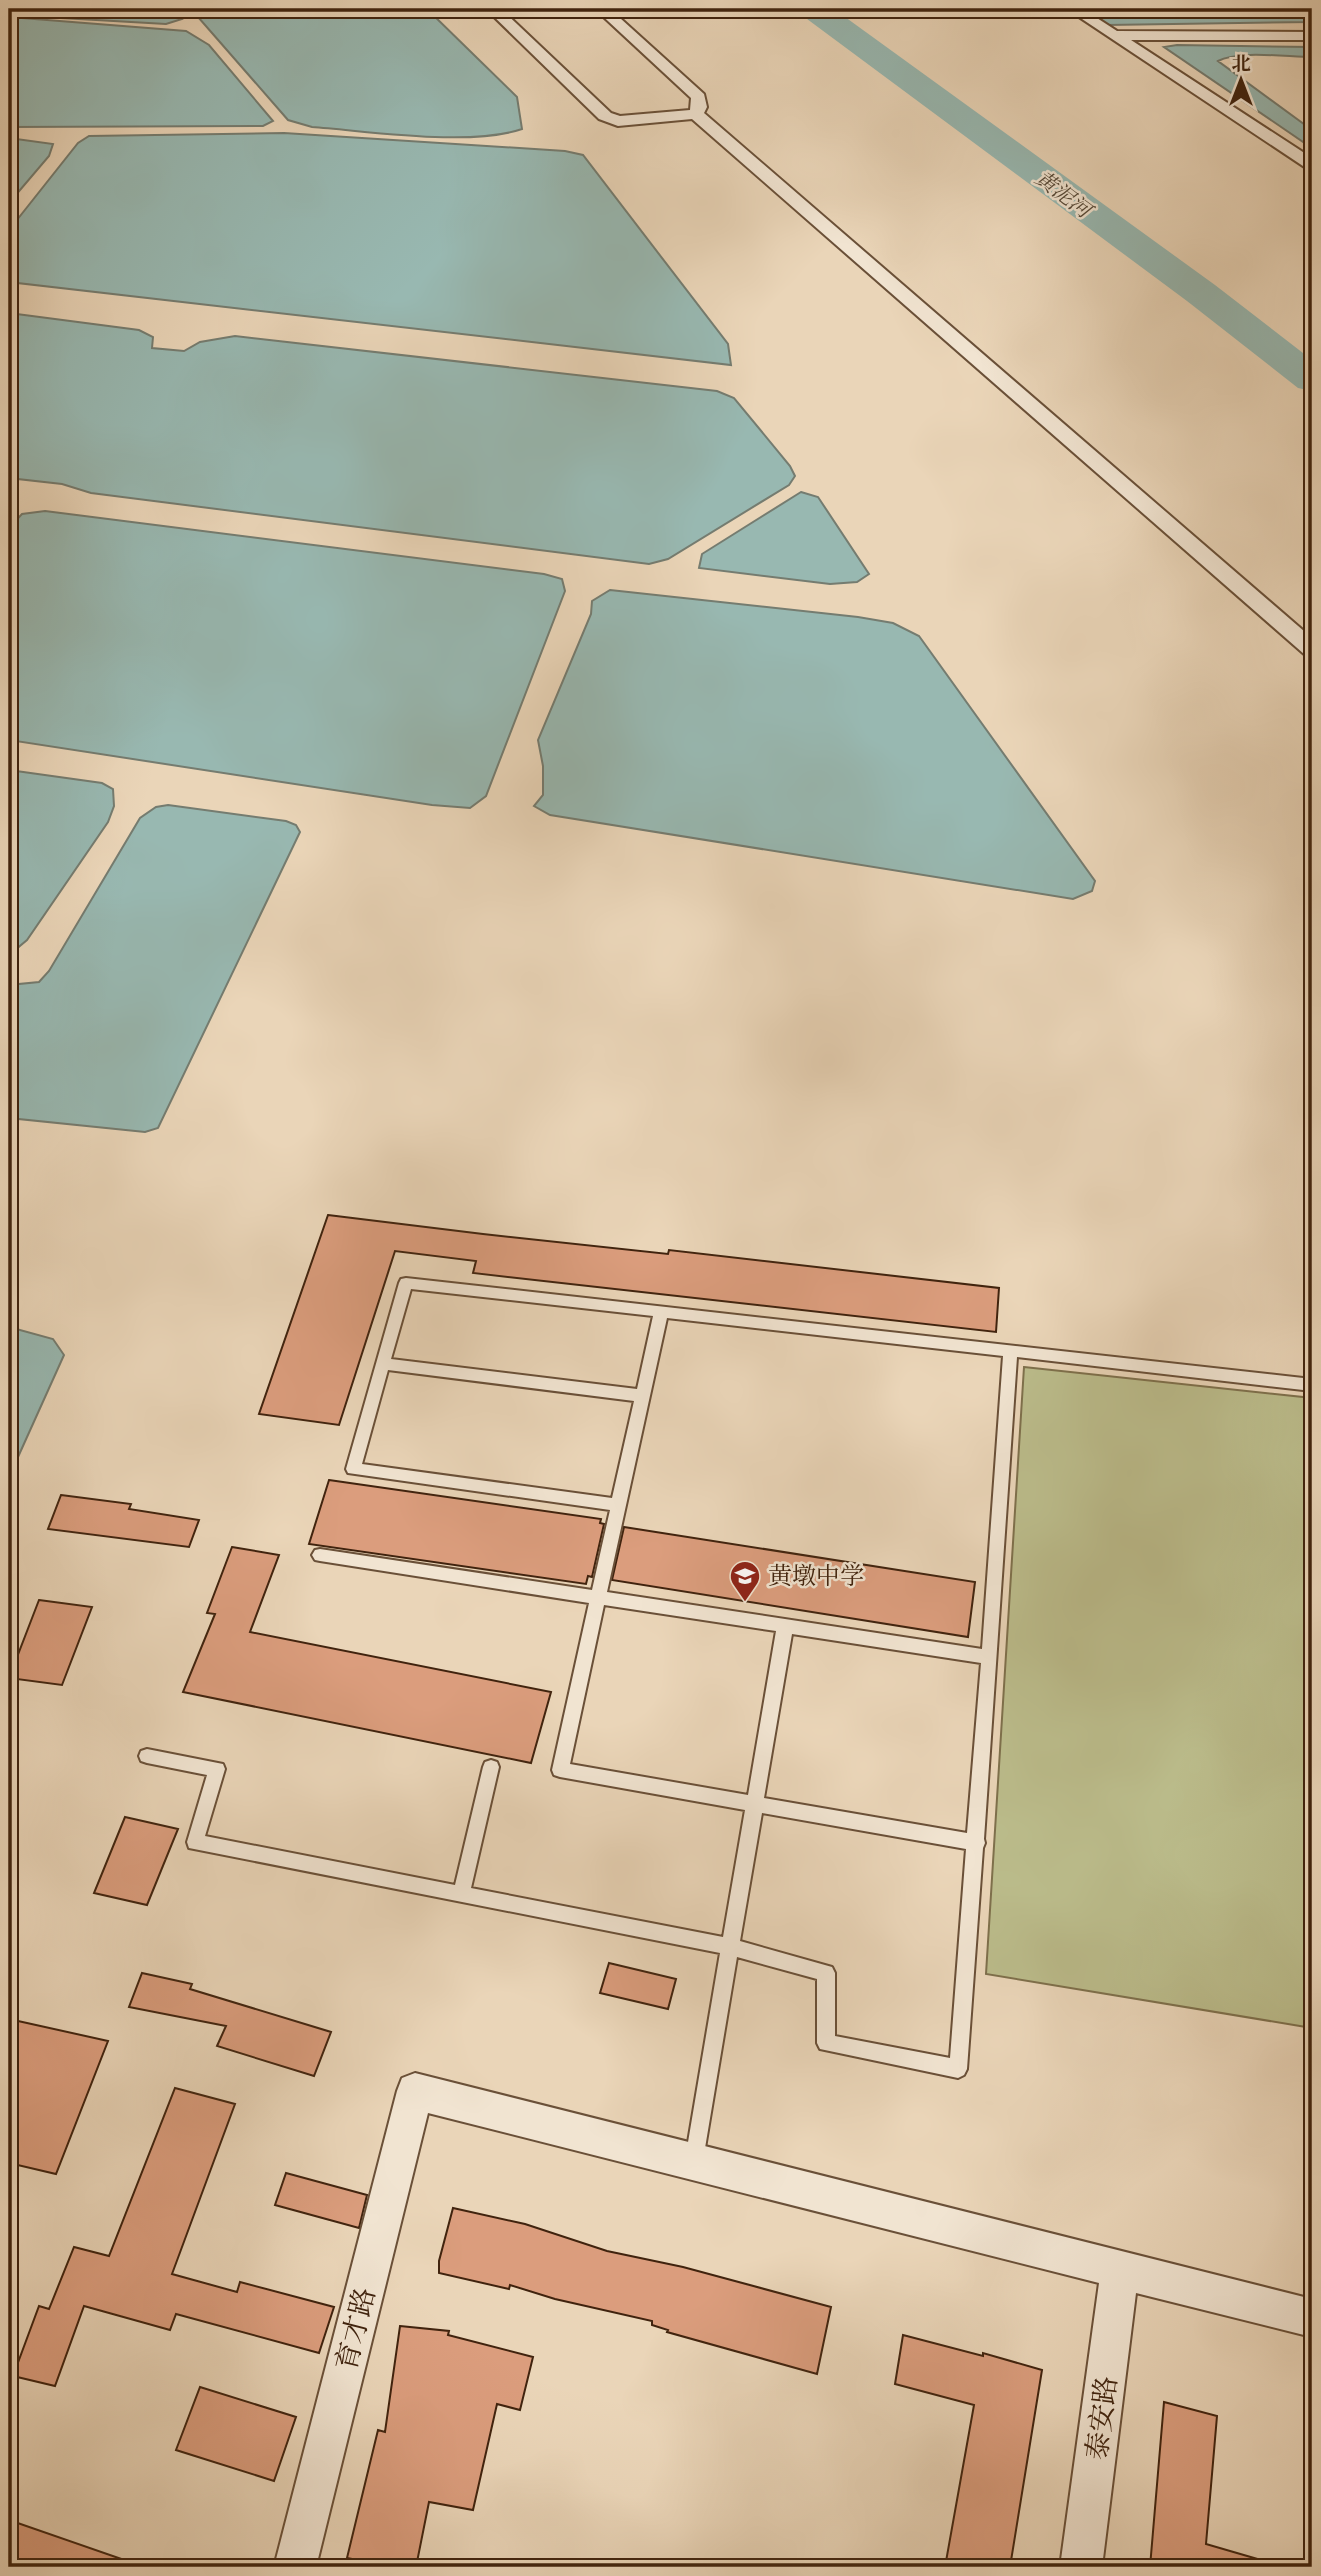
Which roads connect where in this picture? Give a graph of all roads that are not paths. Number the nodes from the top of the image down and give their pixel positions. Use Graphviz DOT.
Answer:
graph roads {
  1 [pos="494,9"];
  2 [pos="601,9"];
  3 [pos="1074,9"];
  4 [pos="1113,35"];
  5 [pos="1312,36"];
  6 [pos="696,114"];
  7 [pos="1312,165"];
  8 [pos="1312,649"];
  9 [pos="661,1312"];
  10 [pos="1010,1352"];
  11 [pos="383,1364"];
  12 [pos="1312,1385"];
  13 [pos="643,1396"];
  14 [pos="619,1505"];
  15 [pos="320,1555"];
  16 [pos="599,1598"];
  17 [pos="785,1627"];
  18 [pos="989,1657"];
  19 [pos="147,1756"];
  20 [pos="491,1766"];
  21 [pos="755,1804"];
  22 [pos="977,1843"];
  23 [pos="461,1894"];
  24 [pos="730,1947"];
  25 [pos="694,2160"];
  26 [pos="1120,2269"];
  27 [pos="1312,2318"];
  28 [pos="295,2567"];
  29 [pos="1081,2567"];
  1 -- 6 [label="street"];
  2 -- 6 [label="street"];
  3 -- 4 [label="street"];
  4 -- 5 [label="street"];
  4 -- 7 [label="street"];
  6 -- 8 [label="street"];
  9 -- 10 [label="lane"];
  9 -- 11 [label="lane"];
  9 -- 13 [label="lane"];
  10 -- 12 [label="lane"];
  10 -- 18 [label="lane"];
  11 -- 13 [label="lane"];
  11 -- 14 [label="lane"];
  13 -- 14 [label="lane"];
  14 -- 16 [label="lane"];
  15 -- 16 [label="lane"];
  16 -- 17 [label="lane"];
  16 -- 21 [label="lane"];
  17 -- 18 [label="lane"];
  17 -- 21 [label="lane"];
  18 -- 22 [label="lane"];
  19 -- 23 [label="lane"];
  20 -- 23 [label="lane"];
  21 -- 22 [label="lane"];
  21 -- 24 [label="lane"];
  22 -- 24 [label="lane"];
  23 -- 24 [label="lane"];
  24 -- 25 [label="lane"];
  25 -- 26 [label="street"];
  25 -- 28 [label="street, 育才路"];
  26 -- 27 [label="street"];
  26 -- 29 [label="street, 泰安路"];
}
